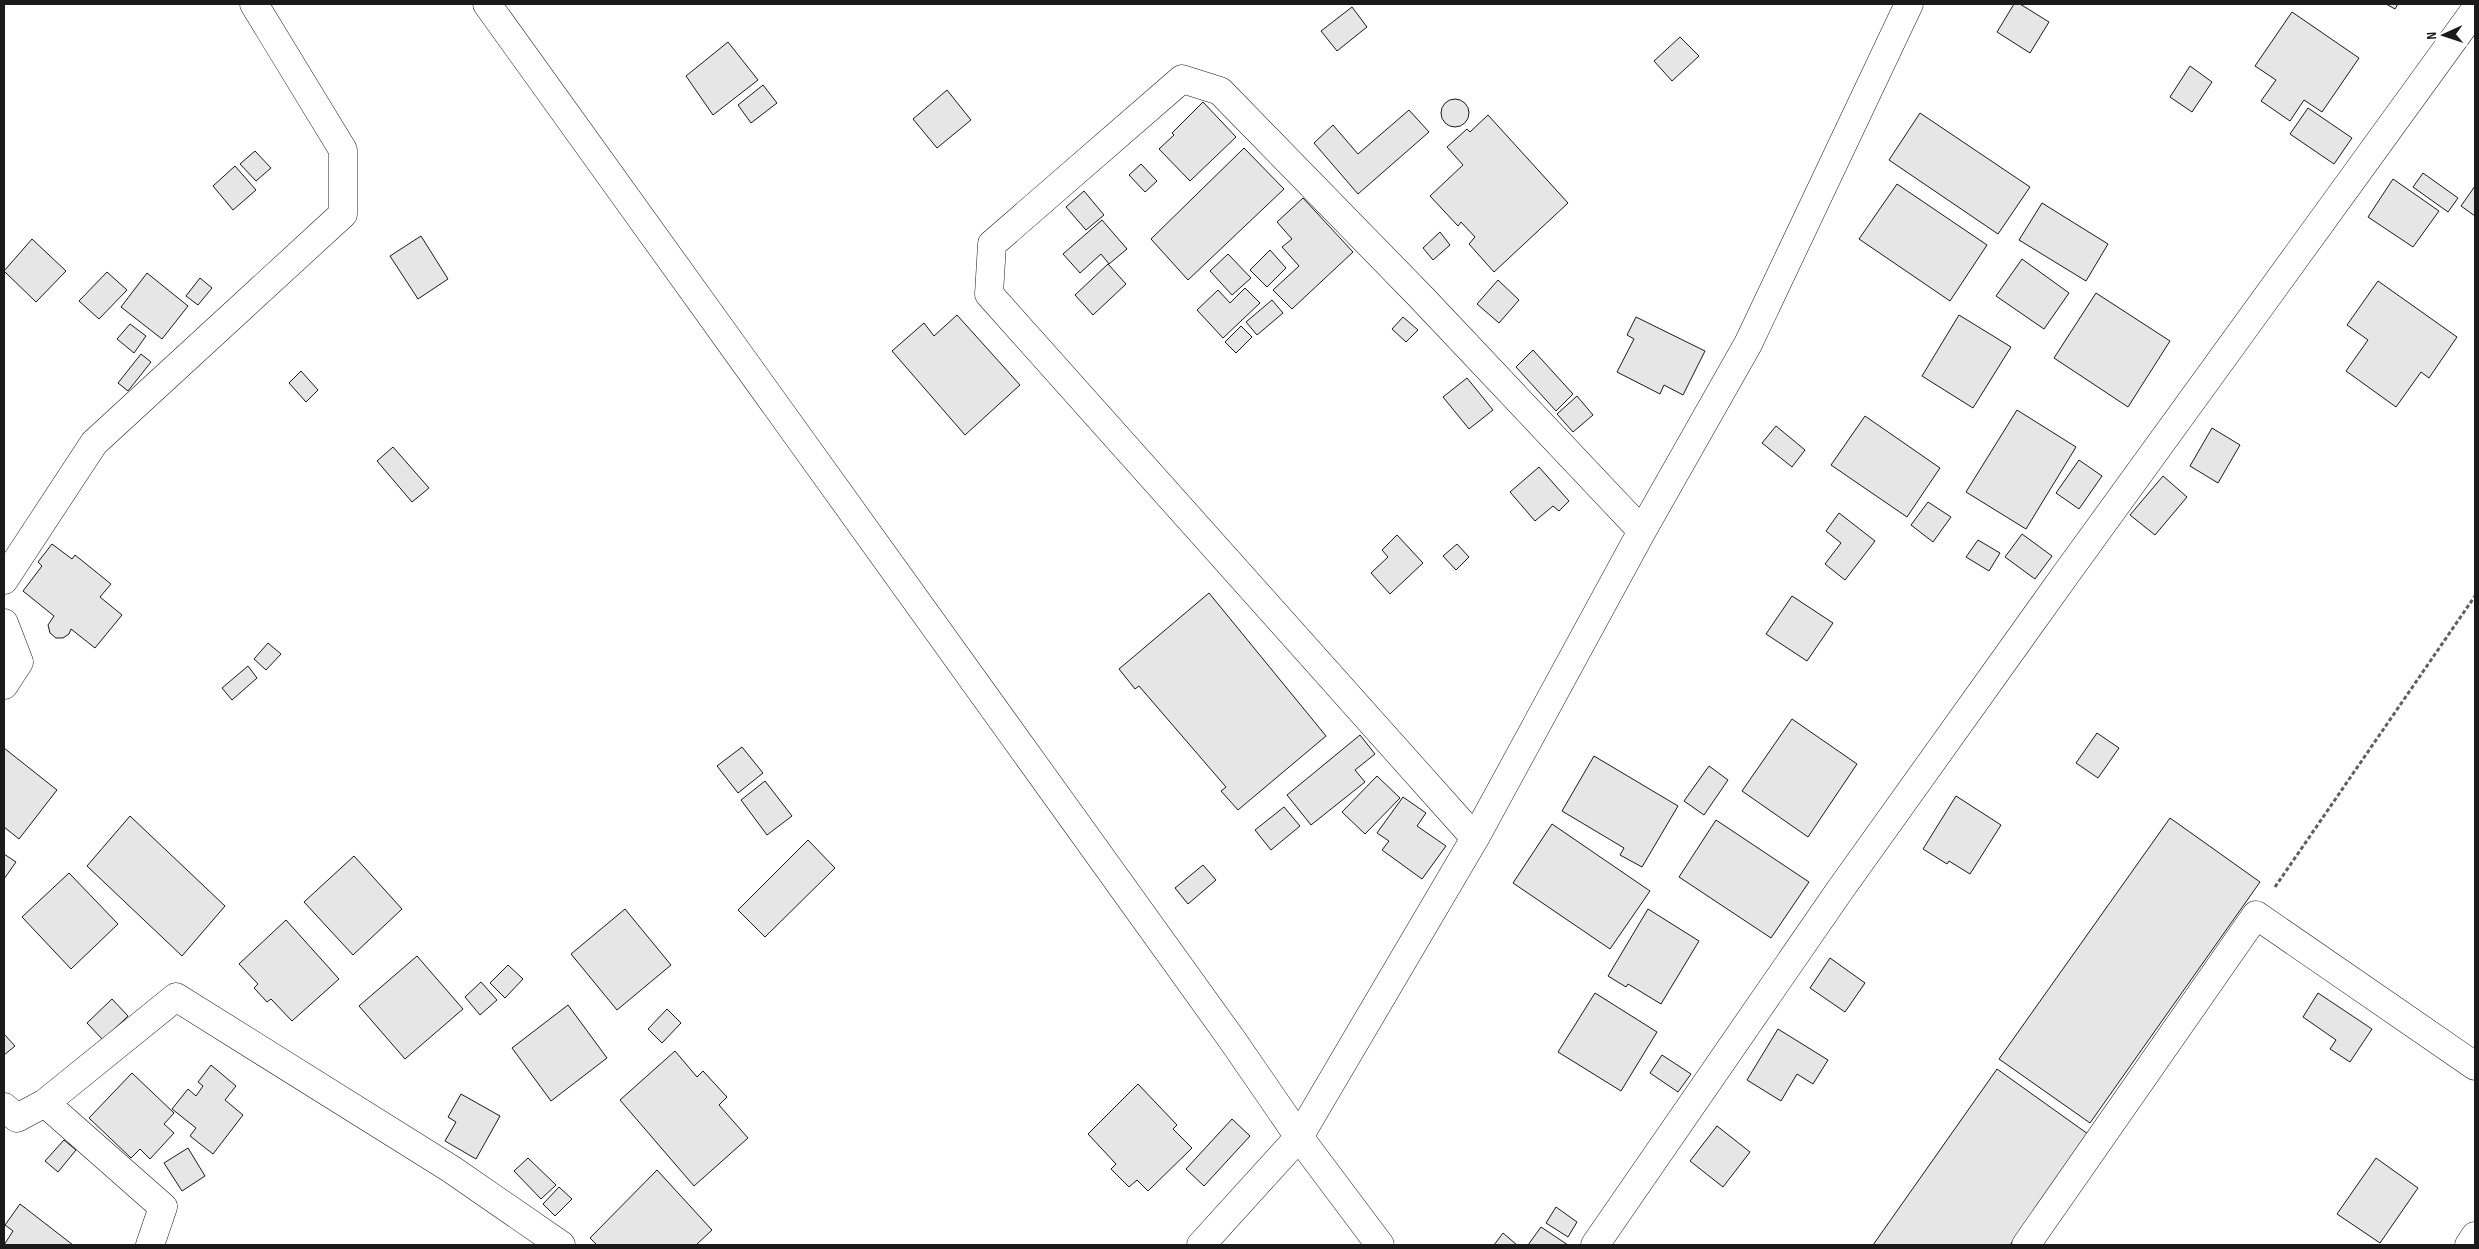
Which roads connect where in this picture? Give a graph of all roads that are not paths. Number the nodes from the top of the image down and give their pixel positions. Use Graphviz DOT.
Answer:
graph roads {
  1 [pos="254,4"];
  2 [pos="487,4"];
  3 [pos="1909,4"];
  4 [pos="2475,10"];
  5 [pos="1642,531"];
  6 [pos="4,580"];
  7 [pos="4,624"];
  8 [pos="4,685"];
  9 [pos="1474,838"];
  10 [pos="2475,1066"];
  11 [pos="45,1103"];
  12 [pos="4,1107"];
  13 [pos="1299,1137"];
  14 [pos="2475,1236"];
  15 [pos="150,1245"];
  16 [pos="561,1245"];
  17 [pos="1201,1245"];
  18 [pos="1380,1245"];
  19 [pos="1595,1245"];
  20 [pos="2026,1245"];
  21 [pos="2468,1245"];
  1 -- 6 [label="street"];
  2 -- 13 [label="street"];
  3 -- 5 [label="street"];
  4 -- 19 [label="street"];
  5 -- 9 [label="street"];
  5 -- 9 [label="street"];
  7 -- 8 [label="street"];
  9 -- 13 [label="street"];
  10 -- 20 [label="street"];
  11 -- 12 [label="street"];
  11 -- 15 [label="street"];
  11 -- 16 [label="street"];
  13 -- 17 [label="street"];
  13 -- 18 [label="street"];
  14 -- 21 [label="street"];
}
